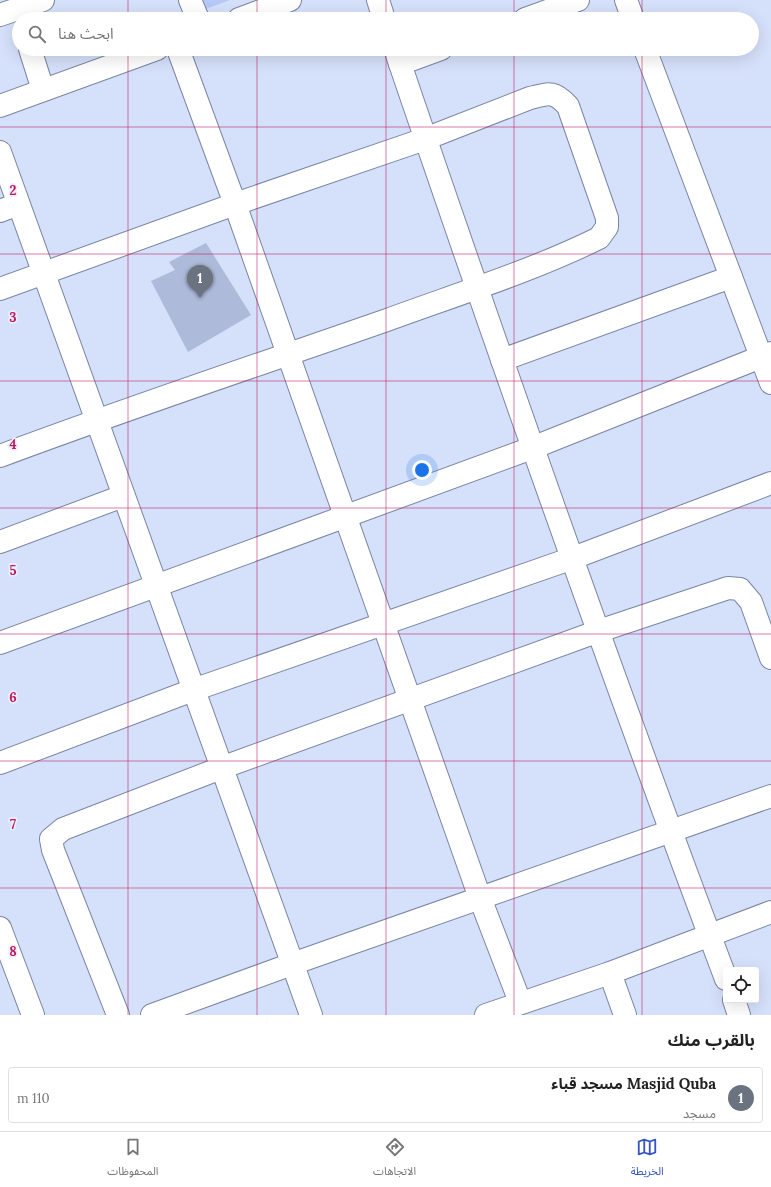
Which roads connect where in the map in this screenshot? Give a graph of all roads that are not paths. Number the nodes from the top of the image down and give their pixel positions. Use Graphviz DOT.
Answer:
graph roads {
  1 [pos="43,0"];
  2 [pos="190,0"];
  3 [pos="290,0"];
  4 [pos="378,0"];
  5 [pos="578,0"];
  6 [pos="626,0"];
  7 [pos="16,12"];
  8 [pos="195,12"];
  9 [pos="258,12"];
  10 [pos="382,12"];
  11 [pos="545,12"];
  12 [pos="630,12"];
  13 [pos="32,56"];
  14 [pos="138,56"];
  15 [pos="181,56"];
  16 [pos="397,56"];
  17 [pos="648,56"];
  18 [pos="43,90"];
  19 [pos="0,106"];
  20 [pos="425,139"];
  21 [pos="0,152"];
  22 [pos="235,204"];
  23 [pos="9,208"];
  24 [pos="43,274"];
  25 [pos="731,277"];
  26 [pos="477,288"];
  27 [pos="0,289"];
  28 [pos="766,354"];
  29 [pos="289,355"];
  30 [pos="502,360"];
  31 [pos="771,383"];
  32 [pos="96,420"];
  33 [pos="532,448"];
  34 [pos="0,456"];
  35 [pos="771,483"];
  36 [pos="123,496"];
  37 [pos="345,517"];
  38 [pos="0,542"];
  39 [pos="573,558"];
  40 [pos="156,586"];
  41 [pos="384,623"];
  42 [pos="599,631"];
  43 [pos="0,643"];
  44 [pos="771,658"];
  45 [pos="193,690"];
  46 [pos="411,700"];
  47 [pos="0,763"];
  48 [pos="221,768"];
  49 [pos="771,796"];
  50 [pos="670,831"];
  51 [pos="480,898"];
  52 [pos="771,912"];
  53 [pos="0,928"];
  54 [pos="709,934"];
  55 [pos="292,964"];
  56 [pos="723,971"];
  57 [pos="610,973"];
  58 [pos="520,1002"];
  59 [pos="735,1003"];
  60 [pos="33,1015"];
  61 [pos="118,1015"];
  62 [pos="152,1015"];
  63 [pos="310,1015"];
  64 [pos="486,1015"];
  65 [pos="625,1015"];
  66 [pos="739,1015"];
  1 -- 7 [label="street"];
  2 -- 8 [label="street"];
  3 -- 9 [label="street"];
  4 -- 10 [label="street"];
  5 -- 11 [label="street"];
  6 -- 12 [label="street"];
  13 -- 18 [label="street"];
  14 -- 18 [label="street"];
  15 -- 22 [label="street"];
  16 -- 20 [label="street"];
  17 -- 25 [label="street"];
  18 -- 19 [label="street"];
  20 -- 22 [label="street"];
  20 -- 26 [label="street"];
  20 -- 26 [label="street"];
  21 -- 23 [label="street"];
  22 -- 24 [label="street"];
  22 -- 29 [label="street"];
  23 -- 24 [label="street"];
  24 -- 27 [label="street"];
  24 -- 32 [label="street"];
  25 -- 28 [label="street"];
  25 -- 30 [label="street"];
  26 -- 29 [label="street"];
  26 -- 30 [label="street"];
  28 -- 31 [label="street"];
  28 -- 33 [label="street"];
  29 -- 32 [label="street"];
  29 -- 37 [label="street"];
  30 -- 33 [label="street"];
  32 -- 34 [label="street"];
  32 -- 36 [label="street"];
  33 -- 37 [label="street"];
  33 -- 39 [label="street"];
  35 -- 39 [label="street"];
  36 -- 38 [label="street"];
  36 -- 40 [label="street"];
  37 -- 40 [label="street"];
  37 -- 41 [label="street"];
  39 -- 41 [label="street"];
  39 -- 42 [label="street"];
  40 -- 43 [label="street"];
  40 -- 45 [label="street"];
  41 -- 45 [label="street"];
  41 -- 46 [label="street"];
  42 -- 44 [label="street"];
  42 -- 46 [label="street"];
  42 -- 50 [label="street"];
  45 -- 47 [label="street"];
  45 -- 48 [label="street"];
  46 -- 48 [label="street"];
  46 -- 51 [label="street"];
  48 -- 55 [label="street"];
  48 -- 61 [label="street"];
  49 -- 50 [label="street"];
  50 -- 51 [label="street"];
  50 -- 54 [label="street"];
  51 -- 55 [label="street"];
  51 -- 58 [label="street"];
  52 -- 54 [label="street"];
  53 -- 60 [label="street"];
  54 -- 56 [label="street"];
  54 -- 57 [label="street"];
  55 -- 62 [label="street"];
  55 -- 63 [label="street"];
  57 -- 58 [label="street"];
  57 -- 65 [label="street"];
  58 -- 64 [label="street"];
  59 -- 66 [label="street"];
}
